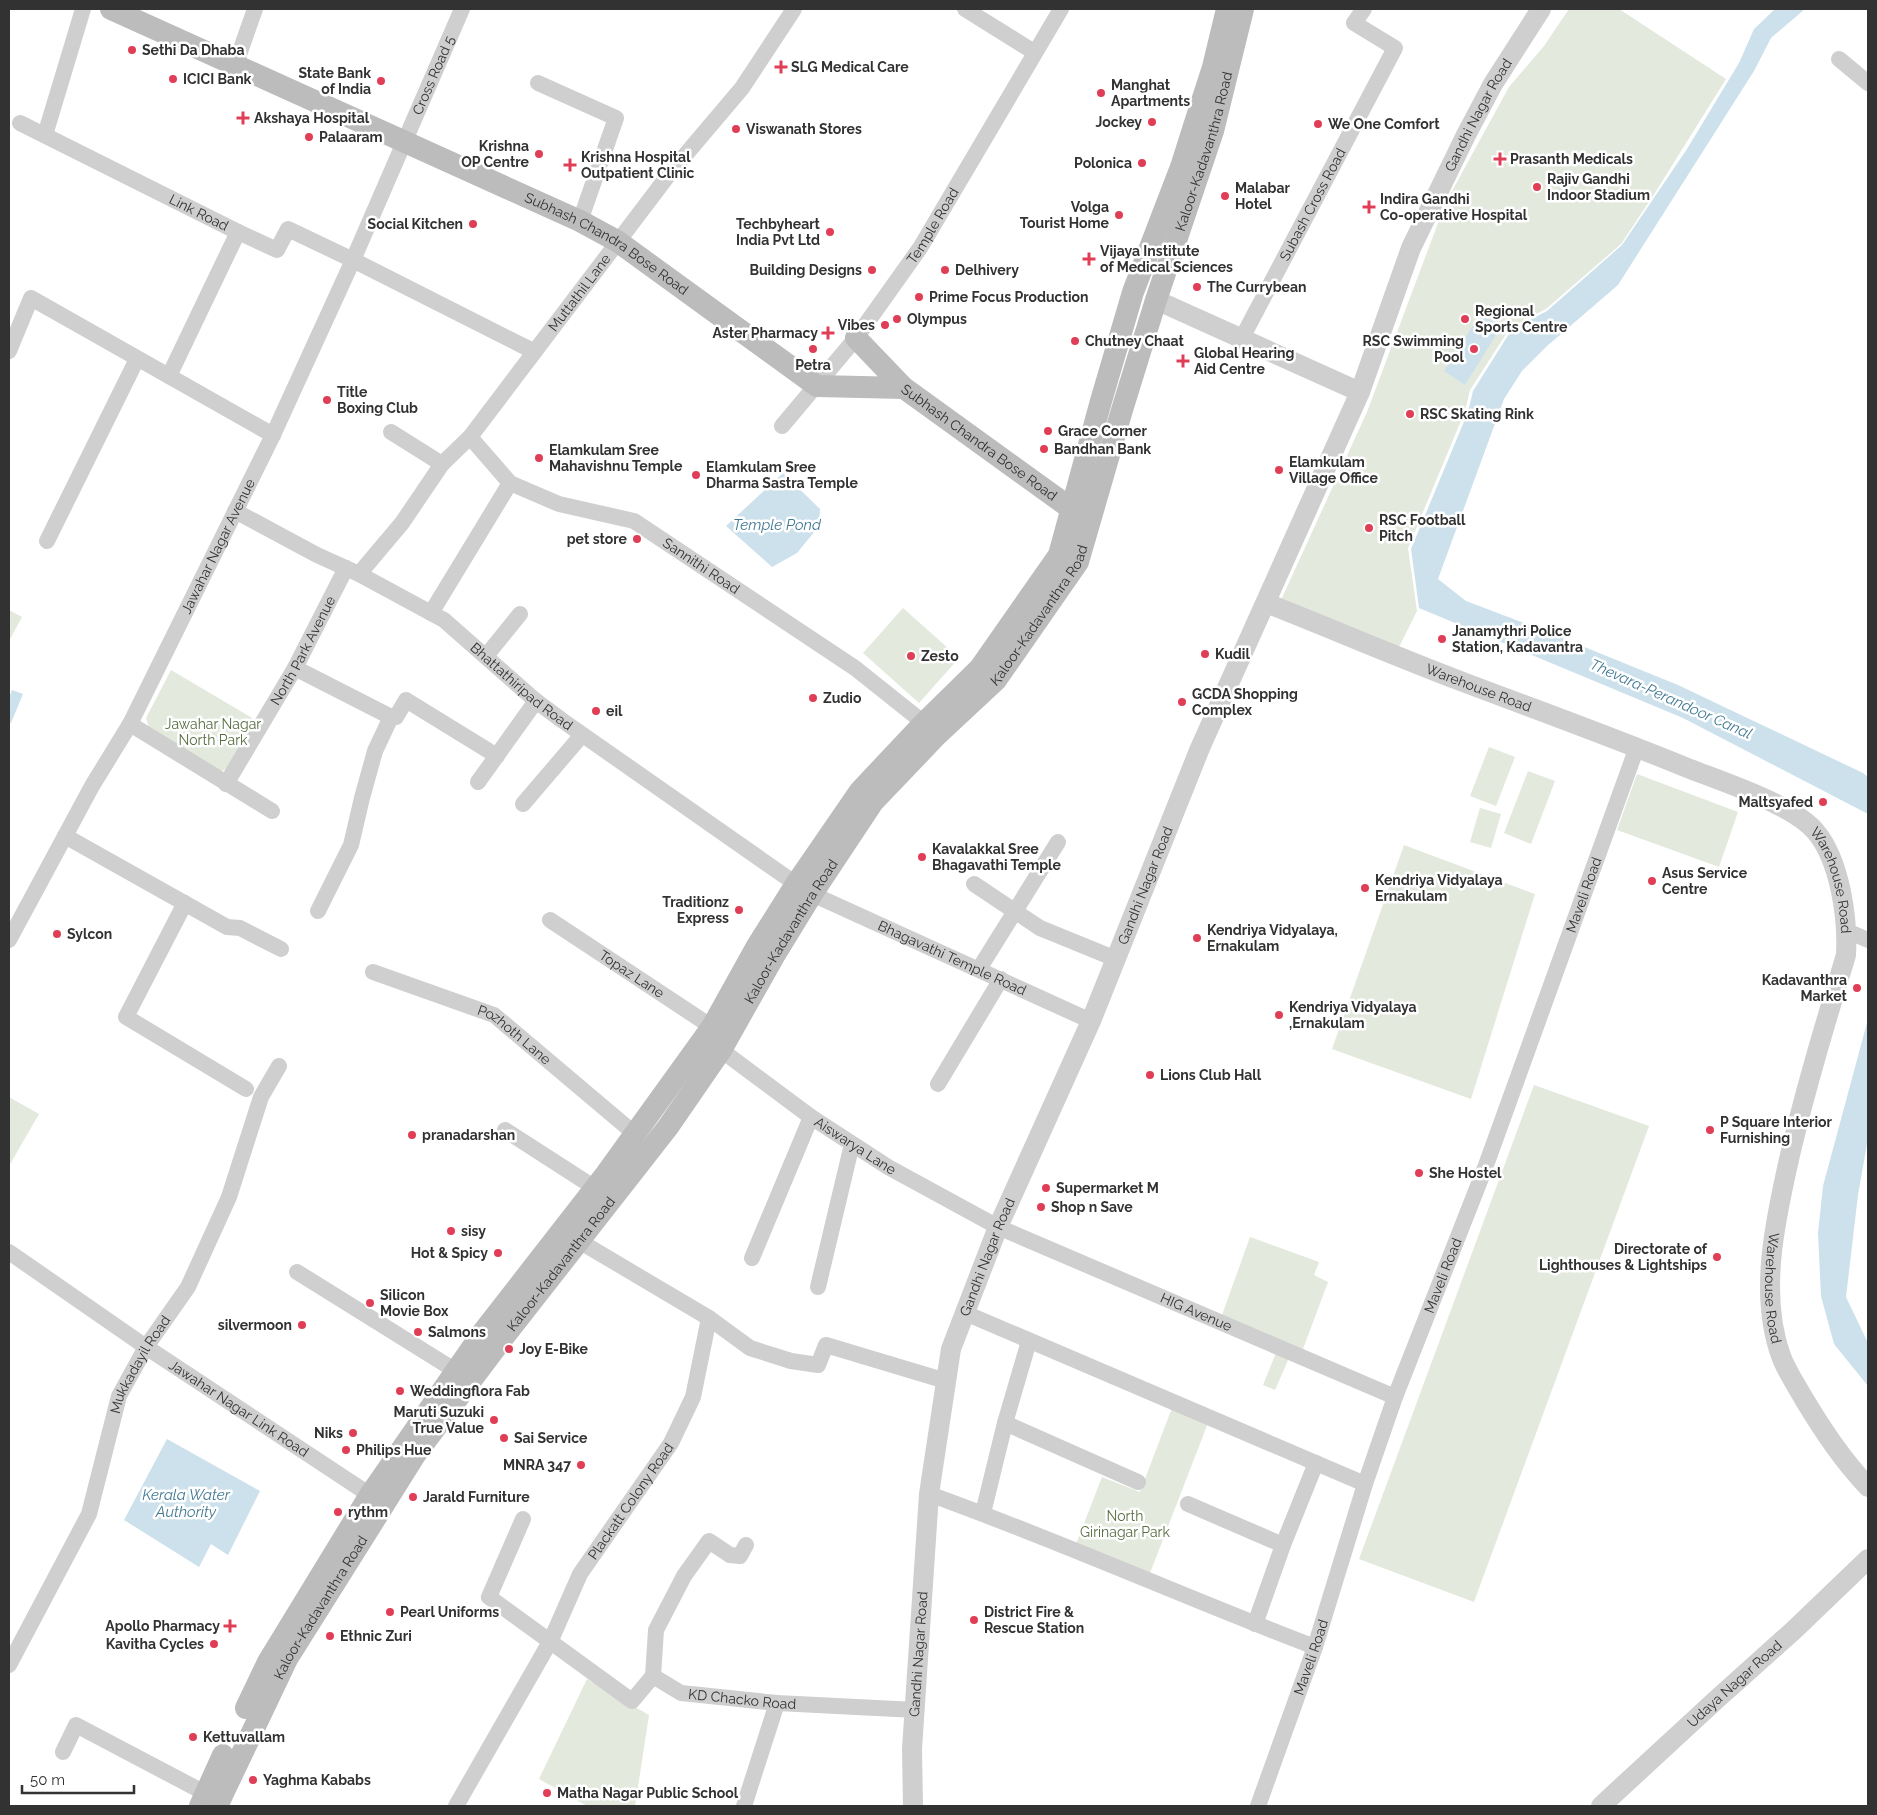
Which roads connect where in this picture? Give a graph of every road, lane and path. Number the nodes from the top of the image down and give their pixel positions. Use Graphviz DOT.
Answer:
graph roads {
  1 [pos="83,9"];
  2 [pos="111,9"];
  3 [pos="255,9"];
  4 [pos="462,9"];
  5 [pos="794,9"];
  6 [pos="965,9"];
  7 [pos="1061,9"];
  8 [pos="1227,9"];
  9 [pos="1243,9"];
  10 [pos="1364,9"];
  11 [pos="1541,9"];
  12 [pos="1034,52"];
  13 [pos="1839,59"];
  14 [pos="234,66"];
  15 [pos="538,83"];
  16 [pos="1868,83"];
  17 [pos="20,123"];
  18 [pos="45,135"];
  19 [pos="405,142"];
  20 [pos="580,221"];
  21 [pos="238,232"];
  22 [pos="617,241"];
  23 [pos="354,260"];
  24 [pos="1133,292"];
  25 [pos="1156,300"];
  26 [pos="856,338"];
  27 [pos="1242,338"];
  28 [pos="9,351"];
  29 [pos="533,351"];
  30 [pos="137,359"];
  31 [pos="169,376"];
  32 [pos="817,386"];
  33 [pos="904,388"];
  34 [pos="1360,392"];
  35 [pos="782,426"];
  36 [pos="391,432"];
  37 [pos="273,435"];
  38 [pos="470,437"];
  39 [pos="442,464"];
  40 [pos="510,483"];
  41 [pos="235,511"];
  42 [pos="1072,511"];
  43 [pos="1091,523"];
  44 [pos="47,541"];
  45 [pos="353,571"];
  46 [pos="1266,603"];
  47 [pos="431,613"];
  48 [pos="520,614"];
  49 [pos="486,656"];
  50 [pos="295,668"];
  51 [pos="536,701"];
  52 [pos="391,717"];
  53 [pos="924,723"];
  54 [pos="130,724"];
  55 [pos="582,734"];
  56 [pos="1637,747"];
  57 [pos="497,756"];
  58 [pos="478,782"];
  59 [pos="226,784"];
  60 [pos="524,804"];
  61 [pos="272,811"];
  62 [pos="65,836"];
  63 [pos="1058,842"];
  64 [pos="974,884"];
  65 [pos="804,889"];
  66 [pos="185,903"];
  67 [pos="318,911"];
  68 [pos="1015,913"];
  69 [pos="550,920"];
  70 [pos="1847,931"];
  71 [pos="9,940"];
  72 [pos="1868,940"];
  73 [pos="281,949"];
  74 [pos="1116,959"];
  75 [pos="979,969"];
  76 [pos="373,972"];
  77 [pos="1001,979"];
  78 [pos="1091,1021"];
  79 [pos="712,1027"];
  80 [pos="721,1050"];
  81 [pos="279,1066"];
  82 [pos="938,1084"];
  83 [pos="246,1089"];
  84 [pos="812,1117"];
  85 [pos="505,1130"];
  86 [pos="635,1134"];
  87 [pos="852,1144"];
  88 [pos="595,1188"];
  89 [pos="998,1227"];
  90 [pos="571,1234"];
  91 [pos="9,1252"];
  92 [pos="752,1258"];
  93 [pos="297,1272"];
  94 [pos="818,1287"];
  95 [pos="965,1313"];
  96 [pos="709,1318"];
  97 [pos="1028,1341"];
  98 [pos="146,1347"];
  99 [pos="456,1371"];
  100 [pos="946,1381"];
  101 [pos="1395,1397"];
  102 [pos="1005,1423"];
  103 [pos="1316,1463"];
  104 [pos="1138,1482"];
  105 [pos="1365,1484"];
  106 [pos="1868,1487"];
  107 [pos="930,1494"];
  108 [pos="370,1495"];
  109 [pos="1188,1504"];
  110 [pos="983,1513"];
  111 [pos="523,1519"];
  112 [pos="746,1545"];
  113 [pos="1283,1545"];
  114 [pos="1868,1559"];
  115 [pos="1255,1624"];
  116 [pos="551,1640"];
  117 [pos="1316,1647"];
  118 [pos="9,1665"];
  119 [pos="653,1676"];
  120 [pos="259,1699"];
  121 [pos="777,1703"];
  122 [pos="916,1710"];
  123 [pos="63,1752"];
  124 [pos="207,1802"];
  125 [pos="456,1806"];
  126 [pos="744,1806"];
  127 [pos="913,1806"];
  128 [pos="1258,1806"];
  129 [pos="1601,1806"];
  1 -- 18 [label="street"];
  2 -- 14 [label="main road, Subhash Chandra Bose Road"];
  3 -- 14 [label="street"];
  4 -- 19 [label="street, Cross Road 5"];
  5 -- 22 [label="street, Muttathil Lane"];
  6 -- 12 [label="street"];
  7 -- 12 [label="street, Temple Road"];
  8 -- 24 [label="main road, Kaloor-Kadavanthra Road"];
  9 -- 25 [label="main road, Kaloor-Kadavanthra Road"];
  10 -- 27 [label="street, Subash Cross Road"];
  11 -- 34 [label="street, Gandhi Nagar Road"];
  12 -- 26 [label="street, Temple Road"];
  13 -- 16 [label="street"];
  14 -- 19 [label="main road, Subhash Chandra Bose Road"];
  15 -- 20 [label="street"];
  17 -- 18 [label="street, Link Road"];
  18 -- 21 [label="street, Link Road"];
  19 -- 20 [label="main road, Subhash Chandra Bose Road"];
  19 -- 23 [label="street, Jawahar Nagar Avenue"];
  20 -- 22 [label="main road, Subhash Chandra Bose Road"];
  21 -- 23 [label="street"];
  21 -- 31 [label="street, Link Road"];
  22 -- 29 [label="street, Muttathil Lane"];
  22 -- 32 [label="main road, Subhash Chandra Bose Road"];
  23 -- 29 [label="street"];
  23 -- 37 [label="street, Jawahar Nagar Avenue"];
  24 -- 25 [label="main road"];
  24 -- 42 [label="main road, Kaloor-Kadavanthra Road"];
  25 -- 27 [label="street"];
  25 -- 43 [label="main road, Kaloor-Kadavanthra Road"];
  26 -- 32 [label="street, Temple Road"];
  26 -- 33 [label="main road"];
  27 -- 34 [label="street"];
  28 -- 30 [label="street"];
  29 -- 38 [label="street, Muttathil Lane"];
  30 -- 31 [label="street"];
  30 -- 44 [label="street"];
  31 -- 37 [label="street"];
  32 -- 33 [label="main road, Subhash Chandra Bose Road"];
  32 -- 35 [label="street, Temple Road"];
  33 -- 42 [label="main road, Subhash Chandra Bose Road"];
  34 -- 46 [label="street, Gandhi Nagar Road"];
  36 -- 39 [label="street"];
  37 -- 41 [label="street, Jawahar Nagar Avenue"];
  38 -- 39 [label="street, Muttathil Lane"];
  38 -- 40 [label="street, Sannithi Road"];
  39 -- 45 [label="street, Muttathil Lane"];
  40 -- 47 [label="street"];
  40 -- 53 [label="street, Sannithi Road"];
  41 -- 45 [label="street, Bhattathiripad Road"];
  41 -- 54 [label="street, Jawahar Nagar Avenue"];
  42 -- 43 [label="main road, Subhash Chandra Bose Road"];
  42 -- 53 [label="main road, Kaloor-Kadavanthra Road"];
  43 -- 65 [label="main road, Kaloor-Kadavanthra Road"];
  45 -- 47 [label="street, Bhattathiripad Road"];
  45 -- 50 [label="street, North Park Avenue"];
  46 -- 56 [label="street, Warehouse Road"];
  46 -- 74 [label="street, Gandhi Nagar Road"];
  47 -- 49 [label="street, Bhattathiripad Road"];
  48 -- 49 [label="street"];
  49 -- 51 [label="street, Bhattathiripad Road"];
  50 -- 52 [label="street"];
  50 -- 59 [label="street, North Park Avenue"];
  51 -- 55 [label="street, Bhattathiripad Road"];
  51 -- 57 [label="street"];
  52 -- 57 [label="street"];
  52 -- 67 [label="street"];
  53 -- 65 [label="main road, Kaloor-Kadavanthra Road"];
  54 -- 59 [label="street"];
  54 -- 62 [label="street, Jawahar Nagar Avenue"];
  55 -- 60 [label="street"];
  55 -- 65 [label="street, Bhattathiripad Road"];
  56 -- 70 [label="street, Warehouse Road"];
  56 -- 101 [label="street, Maveli Road"];
  57 -- 58 [label="street"];
  59 -- 61 [label="street"];
  62 -- 66 [label="street"];
  62 -- 71 [label="street, Jawahar Nagar Avenue"];
  63 -- 68 [label="street"];
  64 -- 68 [label="street"];
  65 -- 75 [label="street, Bhagavathi Temple Road"];
  65 -- 79 [label="main road, Kaloor-Kadavanthra Road"];
  65 -- 80 [label="main road, Kaloor-Kadavanthra Road"];
  66 -- 73 [label="street"];
  66 -- 83 [label="street"];
  68 -- 74 [label="street"];
  68 -- 75 [label="street"];
  69 -- 79 [label="street, Topaz Lane"];
  70 -- 72 [label="street"];
  70 -- 106 [label="street, Warehouse Road"];
  74 -- 78 [label="street, Gandhi Nagar Road"];
  75 -- 77 [label="street, Bhagavathi Temple Road"];
  76 -- 86 [label="street, Pozhoth Lane"];
  77 -- 78 [label="street, Bhagavathi Temple Road"];
  77 -- 82 [label="street"];
  78 -- 89 [label="street, Gandhi Nagar Road"];
  79 -- 86 [label="main road, Kaloor-Kadavanthra Road"];
  80 -- 84 [label="street, Aiswarya Lane"];
  80 -- 90 [label="main road, Kaloor-Kadavanthra Road"];
  81 -- 98 [label="street, Mukkadayil Road"];
  84 -- 87 [label="street, Aiswarya Lane"];
  84 -- 92 [label="street"];
  85 -- 88 [label="street"];
  86 -- 88 [label="main road, Kaloor-Kadavanthra Road"];
  87 -- 89 [label="street, Aiswarya Lane"];
  87 -- 94 [label="street"];
  88 -- 90 [label="main road, Kaloor-Kadavanthra Road"];
  89 -- 95 [label="street, Gandhi Nagar Road"];
  89 -- 101 [label="street, HIG Avenue"];
  90 -- 96 [label="street"];
  90 -- 99 [label="main road, Kaloor-Kadavanthra Road"];
  90 -- 120 [label="main road, Kaloor-Kadavanthra Road"];
  91 -- 98 [label="street, Jawahar Nagar Link Road"];
  93 -- 99 [label="street"];
  95 -- 97 [label="street"];
  95 -- 100 [label="street, Gandhi Nagar Road"];
  96 -- 100 [label="street"];
  96 -- 116 [label="street, Plackatt Colony Road"];
  97 -- 102 [label="street"];
  97 -- 103 [label="street"];
  98 -- 108 [label="street, Jawahar Nagar Link Road"];
  98 -- 118 [label="street, Mukkadayil Road"];
  99 -- 108 [label="main road, Kaloor-Kadavanthra Road"];
  100 -- 107 [label="street, Gandhi Nagar Road"];
  101 -- 105 [label="street, Maveli Road"];
  102 -- 104 [label="street"];
  102 -- 110 [label="street"];
  103 -- 105 [label="street"];
  103 -- 113 [label="street"];
  105 -- 117 [label="street, Maveli Road"];
  107 -- 110 [label="street"];
  107 -- 122 [label="street, Gandhi Nagar Road"];
  108 -- 120 [label="main road, Kaloor-Kadavanthra Road"];
  109 -- 113 [label="street"];
  110 -- 115 [label="street"];
  111 -- 116 [label="street"];
  112 -- 119 [label="street"];
  113 -- 115 [label="street"];
  114 -- 129 [label="street, Udaya Nagar Road"];
  115 -- 117 [label="street"];
  116 -- 119 [label="street"];
  116 -- 125 [label="street, Plackatt Colony Road"];
  117 -- 128 [label="street, Maveli Road"];
  119 -- 121 [label="street, KD Chacko Road"];
  120 -- 124 [label="main road, Kaloor-Kadavanthra Road"];
  121 -- 122 [label="street, KD Chacko Road"];
  121 -- 126 [label="street"];
  122 -- 127 [label="street, Gandhi Nagar Road"];
  123 -- 124 [label="street"];
}
